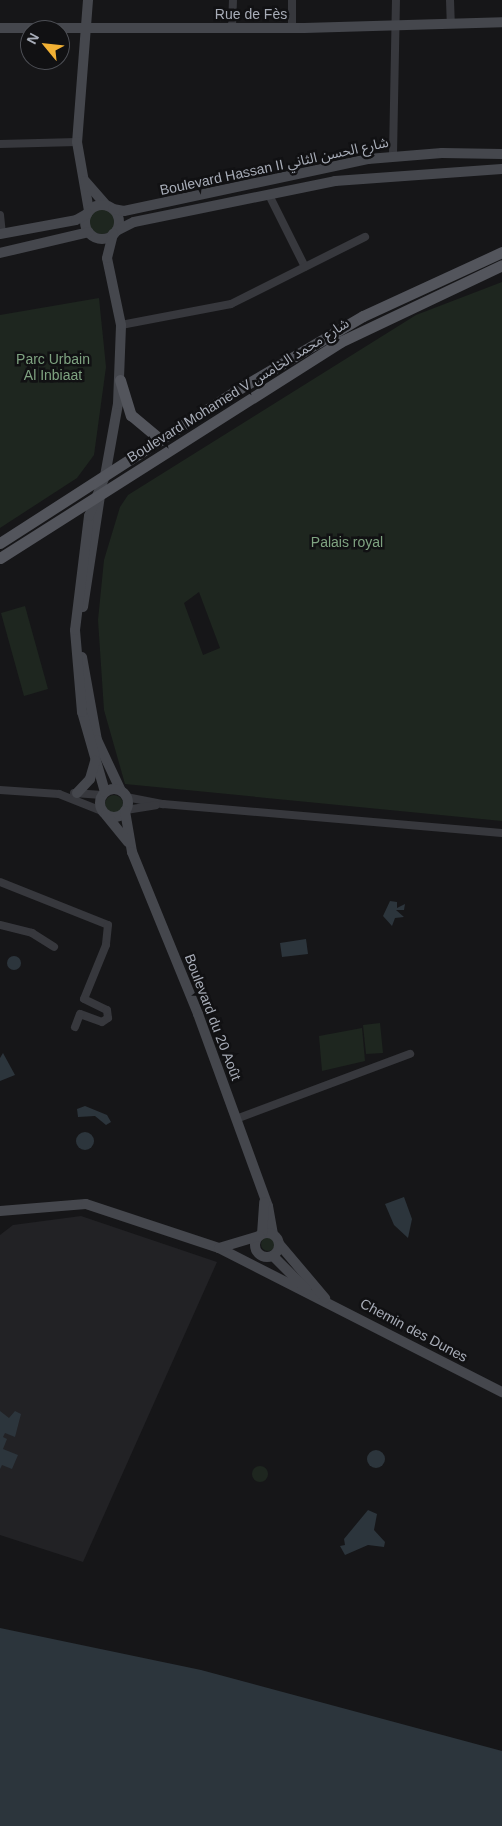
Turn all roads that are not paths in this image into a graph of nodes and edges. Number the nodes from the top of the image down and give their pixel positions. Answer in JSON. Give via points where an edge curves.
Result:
{"nodes":[{"id":1,"x":88,"y":0,"type":"edge"},
{"id":2,"x":232,"y":0,"type":"edge"},
{"id":3,"x":292,"y":0,"type":"edge"},
{"id":4,"x":396,"y":0,"type":"edge"},
{"id":5,"x":450,"y":0,"type":"edge"},
{"id":6,"x":502,"y":22,"type":"edge"},
{"id":7,"x":451,"y":23,"type":"junction"},
{"id":8,"x":396,"y":24,"type":"junction"},
{"id":9,"x":85,"y":25,"type":"junction"},
{"id":10,"x":0,"y":28,"type":"edge"},
{"id":11,"x":232,"y":28,"type":"junction"},
{"id":12,"x":292,"y":28,"type":"junction"},
{"id":13,"x":77,"y":142,"type":"junction"},
{"id":14,"x":0,"y":144,"type":"edge"},
{"id":15,"x":502,"y":154,"type":"edge"},
{"id":16,"x":393,"y":156,"type":"junction"},
{"id":17,"x":502,"y":169,"type":"edge"},
{"id":18,"x":84,"y":180,"type":"junction"},
{"id":19,"x":270,"y":197,"type":"junction"},
{"id":20,"x":110,"y":207,"type":"junction"},
{"id":21,"x":88,"y":213,"type":"junction"},
{"id":22,"x":0,"y":215,"type":"edge"},
{"id":23,"x":1,"y":233,"type":"edge"},
{"id":24,"x":114,"y":233,"type":"junction"},
{"id":25,"x":90,"y":234,"type":"junction"},
{"id":26,"x":364,"y":237,"type":"dead end"},
{"id":27,"x":502,"y":252,"type":"edge"},
{"id":28,"x":0,"y":254,"type":"edge"},
{"id":29,"x":108,"y":265,"type":"junction"},
{"id":30,"x":502,"y":265,"type":"edge"},
{"id":31,"x":305,"y":267,"type":"junction"},
{"id":32,"x":444,"y":275,"type":"junction"},
{"id":33,"x":449,"y":287,"type":"junction"},
{"id":34,"x":121,"y":325,"type":"junction"},
{"id":35,"x":120,"y":380,"type":"junction"},
{"id":36,"x":161,"y":440,"type":"junction"},
{"id":37,"x":108,"y":474,"type":"junction"},
{"id":38,"x":100,"y":494,"type":"junction"},
{"id":39,"x":0,"y":543,"type":"edge"},
{"id":40,"x":0,"y":558,"type":"edge"},
{"id":41,"x":95,"y":760,"type":"junction"},
{"id":42,"x":0,"y":790,"type":"edge"},
{"id":43,"x":77,"y":793,"type":"junction"},
{"id":44,"x":59,"y":794,"type":"junction"},
{"id":45,"x":104,"y":794,"type":"junction"},
{"id":46,"x":123,"y":794,"type":"junction"},
{"id":47,"x":163,"y":804,"type":"junction"},
{"id":48,"x":125,"y":810,"type":"junction"},
{"id":49,"x":104,"y":813,"type":"junction"},
{"id":50,"x":502,"y":833,"type":"edge"},
{"id":51,"x":130,"y":847,"type":"junction"},
{"id":52,"x":0,"y":882,"type":"edge"},
{"id":53,"x":0,"y":925,"type":"edge"},
{"id":54,"x":54,"y":947,"type":"dead end"},
{"id":55,"x":75,"y":1027,"type":"dead end"},
{"id":56,"x":410,"y":1054,"type":"dead end"},
{"id":57,"x":236,"y":1119,"type":"junction"},
{"id":58,"x":264,"y":1198,"type":"junction"},
{"id":59,"x":0,"y":1210,"type":"edge"},
{"id":60,"x":273,"y":1234,"type":"junction"},
{"id":61,"x":260,"y":1235,"type":"junction"},
{"id":62,"x":280,"y":1245,"type":"junction"},
{"id":63,"x":222,"y":1250,"type":"junction"},
{"id":64,"x":260,"y":1255,"type":"junction"},
{"id":65,"x":273,"y":1256,"type":"junction"},
{"id":66,"x":312,"y":1294,"type":"junction"},
{"id":67,"x":328,"y":1300,"type":"junction"},
{"id":68,"x":502,"y":1392,"type":"edge"}],
"edges":[{"from":1,"to":9,"type":"street"},
{"from":2,"to":11,"type":"street"},
{"from":3,"to":12,"type":"street"},
{"from":4,"to":8,"type":"street"},
{"from":5,"to":7,"type":"street"},
{"from":6,"to":7,"type":"street","name":"Rue de Fès"},
{"from":7,"to":8,"type":"street","name":"Rue de Fès"},
{"from":8,"to":12,"type":"street","name":"Rue de Fès"},
{"from":8,"to":16,"type":"street"},
{"from":9,"to":10,"type":"street","name":"Rue de Fès"},
{"from":9,"to":11,"type":"street","name":"Rue de Fès"},
{"from":9,"to":13,"type":"street"},
{"from":11,"to":12,"type":"street","name":"Rue de Fès"},
{"from":13,"to":14,"type":"street"},
{"from":13,"to":18,"type":"street"},
{"from":15,"to":16,"type":"street","name":"Boulevard Hassan II شارع الحسن الثاني"},
{"from":16,"to":20,"type":"street","name":"Boulevard Hassan II شارع الحسن الثاني","via":[[124,211]]},
{"from":17,"to":19,"type":"street","name":"Boulevard Hassan II شارع الحسن الثاني","via":[[345,180]]},
{"from":18,"to":20,"type":"street"},
{"from":18,"to":21,"type":"street"},
{"from":19,"to":24,"type":"street","name":"Boulevard Hassan II شارع الحسن الثاني","via":[[134,222]]},
{"from":19,"to":31,"type":"street"},
{"from":20,"to":21,"type":"street"},
{"from":20,"to":24,"type":"street","via":[[119,221]]},
{"from":21,"to":23,"type":"street","via":[[76,220]]},
{"from":21,"to":25,"type":"street"},
{"from":22,"to":23,"type":"street"},
{"from":24,"to":25,"type":"street","via":[[105,238]]},
{"from":24,"to":29,"type":"street"},
{"from":25,"to":28,"type":"street"},
{"from":25,"to":29,"type":"street"},
{"from":26,"to":31,"type":"street"},
{"from":27,"to":32,"type":"main road","name":"Boulevard Mohamed V شارع محمد الخامس"},
{"from":29,"to":34,"type":"street"},
{"from":30,"to":33,"type":"main road","name":"Boulevard Mohamed V شارع محمد الخامس"},
{"from":31,"to":34,"type":"street","via":[[231,304]]},
{"from":32,"to":33,"type":"main road"},
{"from":32,"to":36,"type":"main road","name":"Boulevard Mohamed V شارع محمد الخامس","via":[[341,329]]},
{"from":33,"to":38,"type":"main road","name":"Boulevard Mohamed V شارع محمد الخامس","via":[[340,342]]},
{"from":34,"to":35,"type":"street"},
{"from":35,"to":36,"type":"main road","via":[[131,415]]},
{"from":35,"to":37,"type":"street"},
{"from":36,"to":37,"type":"main road","name":"Boulevard Mohamed V شارع محمد الخامس"},
{"from":37,"to":38,"type":"street"},
{"from":37,"to":39,"type":"main road","name":"Boulevard Mohamed V شارع محمد الخامس"},
{"from":38,"to":40,"type":"main road","name":"Boulevard Mohamed V شارع محمد الخامس"},
{"from":38,"to":41,"type":"street","via":[[89,516],[75,630],[79,692]]},
{"from":38,"to":46,"type":"street","via":[[84,594],[82,655],[97,740]]},
{"from":41,"to":43,"type":"street","via":[[90,779]]},
{"from":41,"to":45,"type":"street"},
{"from":42,"to":44,"type":"street"},
{"from":43,"to":44,"type":"street"},
{"from":43,"to":45,"type":"street"},
{"from":44,"to":49,"type":"street"},
{"from":45,"to":46,"type":"street"},
{"from":45,"to":49,"type":"street"},
{"from":46,"to":47,"type":"street"},
{"from":46,"to":48,"type":"street","name":"Boulevard du 20 Août"},
{"from":47,"to":48,"type":"street"},
{"from":47,"to":50,"type":"street"},
{"from":48,"to":49,"type":"street","via":[[116,817]]},
{"from":48,"to":51,"type":"street","name":"Boulevard du 20 Août"},
{"from":49,"to":51,"type":"street","name":"Boulevard du 20 Août"},
{"from":51,"to":57,"type":"street","name":"Boulevard du 20 Août"},
{"from":52,"to":55,"type":"street","via":[[25,888],[108,925],[106,945],[84,999],[107,1010],[108,1018],[102,1022],[80,1014]]},
{"from":53,"to":54,"type":"street","via":[[32,934]]},
{"from":56,"to":57,"type":"street"},
{"from":57,"to":58,"type":"street","name":"Boulevard du 20 Août"},
{"from":58,"to":60,"type":"street","name":"Boulevard du 20 Août"},
{"from":58,"to":61,"type":"street","name":"Boulevard du 20 Août"},
{"from":59,"to":63,"type":"street","via":[[86,1204]]},
{"from":60,"to":61,"type":"street"},
{"from":60,"to":62,"type":"street"},
{"from":61,"to":63,"type":"street"},
{"from":61,"to":64,"type":"street","via":[[255,1246]]},
{"from":62,"to":65,"type":"street"},
{"from":62,"to":67,"type":"street"},
{"from":63,"to":64,"type":"street","via":[[243,1249]]},
{"from":63,"to":66,"type":"street","name":"Chemin des Dunes","via":[[259,1271]]},
{"from":64,"to":65,"type":"street"},
{"from":65,"to":66,"type":"street","name":"Chemin des Dunes"},
{"from":66,"to":67,"type":"street","name":"Chemin des Dunes"},
{"from":67,"to":68,"type":"street","name":"Chemin des Dunes"}]}
